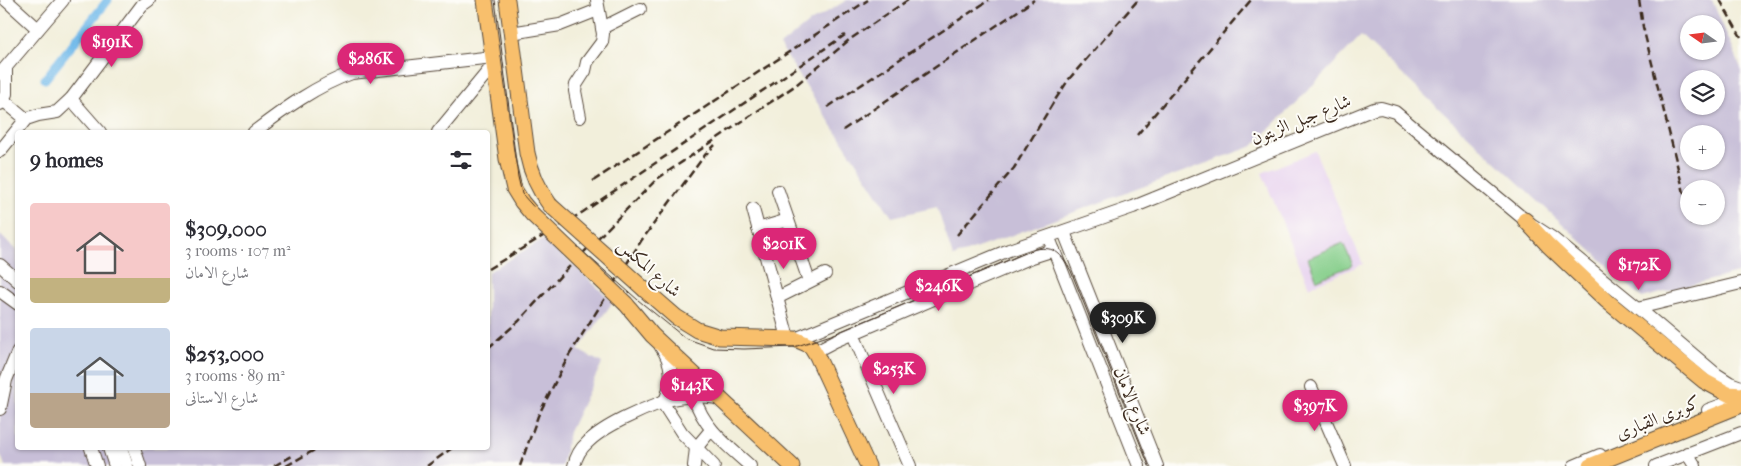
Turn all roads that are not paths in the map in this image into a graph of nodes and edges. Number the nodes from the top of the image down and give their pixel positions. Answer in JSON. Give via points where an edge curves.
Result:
{"nodes":[{"id":1,"x":6,"y":0,"type":"edge"},
{"id":2,"x":62,"y":0,"type":"edge"},
{"id":3,"x":149,"y":0,"type":"edge"},
{"id":4,"x":486,"y":0,"type":"edge"},
{"id":5,"x":507,"y":0,"type":"edge"},
{"id":6,"x":597,"y":5,"type":"edge"},
{"id":7,"x":640,"y":9,"type":"dead end"},
{"id":8,"x":602,"y":28,"type":"junction"},
{"id":9,"x":38,"y":29,"type":"junction"},
{"id":10,"x":511,"y":33,"type":"junction"},
{"id":11,"x":493,"y":60,"type":"junction"},
{"id":12,"x":3,"y":71,"type":"edge"},
{"id":13,"x":71,"y":99,"type":"junction"},
{"id":14,"x":2,"y":102,"type":"edge"},
{"id":15,"x":580,"y":117,"type":"dead end"},
{"id":16,"x":26,"y":119,"type":"junction"},
{"id":17,"x":17,"y":130,"type":"edge"},
{"id":18,"x":98,"y":130,"type":"edge"},
{"id":19,"x":257,"y":130,"type":"edge"},
{"id":20,"x":440,"y":130,"type":"edge"},
{"id":21,"x":15,"y":133,"type":"edge"},
{"id":22,"x":0,"y":151,"type":"edge"},
{"id":23,"x":778,"y":190,"type":"dead end"},
{"id":24,"x":753,"y":209,"type":"dead end"},
{"id":25,"x":788,"y":220,"type":"junction"},
{"id":26,"x":1524,"y":220,"type":"junction"},
{"id":27,"x":758,"y":229,"type":"junction"},
{"id":28,"x":1064,"y":232,"type":"junction"},
{"id":29,"x":1049,"y":236,"type":"junction"},
{"id":30,"x":1054,"y":250,"type":"junction"},
{"id":31,"x":0,"y":265,"type":"edge"},
{"id":32,"x":825,"y":274,"type":"dead end"},
{"id":33,"x":15,"y":278,"type":"edge"},
{"id":34,"x":809,"y":282,"type":"junction"},
{"id":35,"x":1741,"y":283,"type":"edge"},
{"id":36,"x":0,"y":291,"type":"edge"},
{"id":37,"x":777,"y":298,"type":"junction"},
{"id":38,"x":15,"y":302,"type":"edge"},
{"id":39,"x":1638,"y":308,"type":"junction"},
{"id":40,"x":853,"y":334,"type":"junction"},
{"id":41,"x":652,"y":335,"type":"junction"},
{"id":42,"x":792,"y":338,"type":"junction"},
{"id":43,"x":814,"y":352,"type":"junction"},
{"id":44,"x":15,"y":358,"type":"edge"},
{"id":45,"x":1311,"y":387,"type":"dead end"},
{"id":46,"x":1741,"y":387,"type":"edge"},
{"id":47,"x":1741,"y":396,"type":"edge"},
{"id":48,"x":694,"y":397,"type":"junction"},
{"id":49,"x":718,"y":398,"type":"junction"},
{"id":50,"x":664,"y":402,"type":"junction"},
{"id":51,"x":1741,"y":405,"type":"edge"},
{"id":52,"x":0,"y":409,"type":"edge"},
{"id":53,"x":1741,"y":414,"type":"edge"},
{"id":54,"x":711,"y":430,"type":"junction"},
{"id":55,"x":1741,"y":433,"type":"edge"},
{"id":56,"x":696,"y":448,"type":"junction"},
{"id":57,"x":92,"y":450,"type":"edge"},
{"id":58,"x":110,"y":450,"type":"edge"},
{"id":59,"x":122,"y":450,"type":"edge"},
{"id":60,"x":135,"y":450,"type":"edge"},
{"id":61,"x":1687,"y":453,"type":"junction"},
{"id":62,"x":864,"y":462,"type":"edge"},
{"id":63,"x":98,"y":466,"type":"edge"},
{"id":64,"x":115,"y":466,"type":"edge"},
{"id":65,"x":127,"y":466,"type":"edge"},
{"id":66,"x":140,"y":466,"type":"edge"},
{"id":67,"x":574,"y":466,"type":"edge"},
{"id":68,"x":694,"y":466,"type":"edge"},
{"id":69,"x":714,"y":466,"type":"edge"},
{"id":70,"x":750,"y":466,"type":"edge"},
{"id":71,"x":792,"y":466,"type":"edge"},
{"id":72,"x":910,"y":466,"type":"edge"},
{"id":73,"x":1139,"y":466,"type":"edge"},
{"id":74,"x":1158,"y":466,"type":"edge"},
{"id":75,"x":1345,"y":466,"type":"edge"},
{"id":76,"x":1574,"y":466,"type":"edge"},
{"id":77,"x":1590,"y":466,"type":"edge"},
{"id":78,"x":1618,"y":466,"type":"edge"},
{"id":79,"x":1656,"y":466,"type":"edge"},
{"id":80,"x":1695,"y":466,"type":"edge"}],
"edges":[{"from":1,"to":9,"type":"street"},
{"from":2,"to":9,"type":"street"},
{"from":3,"to":13,"type":"street"},
{"from":4,"to":11,"type":"main road"},
{"from":5,"to":10,"type":"main road","name":"شارع المكس"},
{"from":6,"to":8,"type":"street"},
{"from":6,"to":10,"type":"street","via":[[560,25]]},
{"from":7,"to":8,"type":"street"},
{"from":8,"to":15,"type":"street","via":[[602,42],[576,85]]},
{"from":9,"to":12,"type":"street"},
{"from":10,"to":42,"type":"main road","name":"شارع المكس","bridge":true,"via":[[530,170],[550,205],[686,324],[708,334],[732,338]]},
{"from":11,"to":19,"type":"street","via":[[352,73],[308,95]]},
{"from":11,"to":20,"type":"street"},
{"from":11,"to":41,"type":"main road","bridge":true,"via":[[514,189],[532,214],[626,304]]},
{"from":12,"to":14,"type":"street","via":[[7,86]]},
{"from":13,"to":16,"type":"street","via":[[57,112]]},
{"from":13,"to":18,"type":"street"},
{"from":14,"to":16,"type":"street"},
{"from":16,"to":17,"type":"street"},
{"from":21,"to":22,"type":"street"},
{"from":23,"to":25,"type":"street"},
{"from":24,"to":27,"type":"street"},
{"from":25,"to":27,"type":"street"},
{"from":25,"to":34,"type":"street"},
{"from":26,"to":28,"type":"street","name":"شارع جبل الزيتون","via":[[1395,112],[1382,108]]},
{"from":26,"to":39,"type":"street","name":"شارع جبل الزيتون","via":[[1551,237]]},
{"from":26,"to":47,"type":"main road","via":[[1607,301],[1704,381],[1728,394]]},
{"from":27,"to":37,"type":"street"},
{"from":28,"to":29,"type":"street","name":"شارع جبل الزيتون"},
{"from":28,"to":74,"type":"street","name":"شارع الامان"},
{"from":29,"to":30,"type":"street","name":"شارع الامان"},
{"from":29,"to":42,"type":"street","name":"شارع جبل الزيتون"},
{"from":30,"to":40,"type":"street"},
{"from":30,"to":73,"type":"street","name":"شارع الامان"},
{"from":31,"to":33,"type":"street"},
{"from":32,"to":34,"type":"street"},
{"from":34,"to":37,"type":"street"},
{"from":35,"to":39,"type":"street"},
{"from":36,"to":38,"type":"street"},
{"from":37,"to":42,"type":"street"},
{"from":39,"to":46,"type":"street","name":"شارع جبل الزيتون","via":[[1716,374]]},
{"from":40,"to":43,"type":"street"},
{"from":40,"to":72,"type":"street"},
{"from":41,"to":49,"type":"main road"},
{"from":41,"to":50,"type":"street","via":[[663,349],[671,369],[672,380]]},
{"from":42,"to":43,"type":"main road","via":[[807,344]]},
{"from":43,"to":62,"type":"main road"},
{"from":44,"to":52,"type":"street"},
{"from":45,"to":75,"type":"street"},
{"from":47,"to":76,"type":"street"},
{"from":48,"to":49,"type":"street"},
{"from":48,"to":50,"type":"street"},
{"from":48,"to":54,"type":"street"},
{"from":49,"to":71,"type":"main road"},
{"from":50,"to":56,"type":"street","via":[[674,423]]},
{"from":50,"to":67,"type":"street","via":[[600,431],[586,443]]},
{"from":51,"to":77,"type":"main road","name":"كوبرى القبارى"},
{"from":53,"to":78,"type":"main road","name":"كوبرى القبارى"},
{"from":54,"to":56,"type":"street"},
{"from":54,"to":70,"type":"street"},
{"from":55,"to":61,"type":"street"},
{"from":56,"to":68,"type":"street"},
{"from":56,"to":69,"type":"street"},
{"from":57,"to":63,"type":"street"},
{"from":58,"to":64,"type":"street"},
{"from":59,"to":65,"type":"street"},
{"from":60,"to":66,"type":"street"},
{"from":61,"to":79,"type":"street"},
{"from":61,"to":80,"type":"street"}]}
